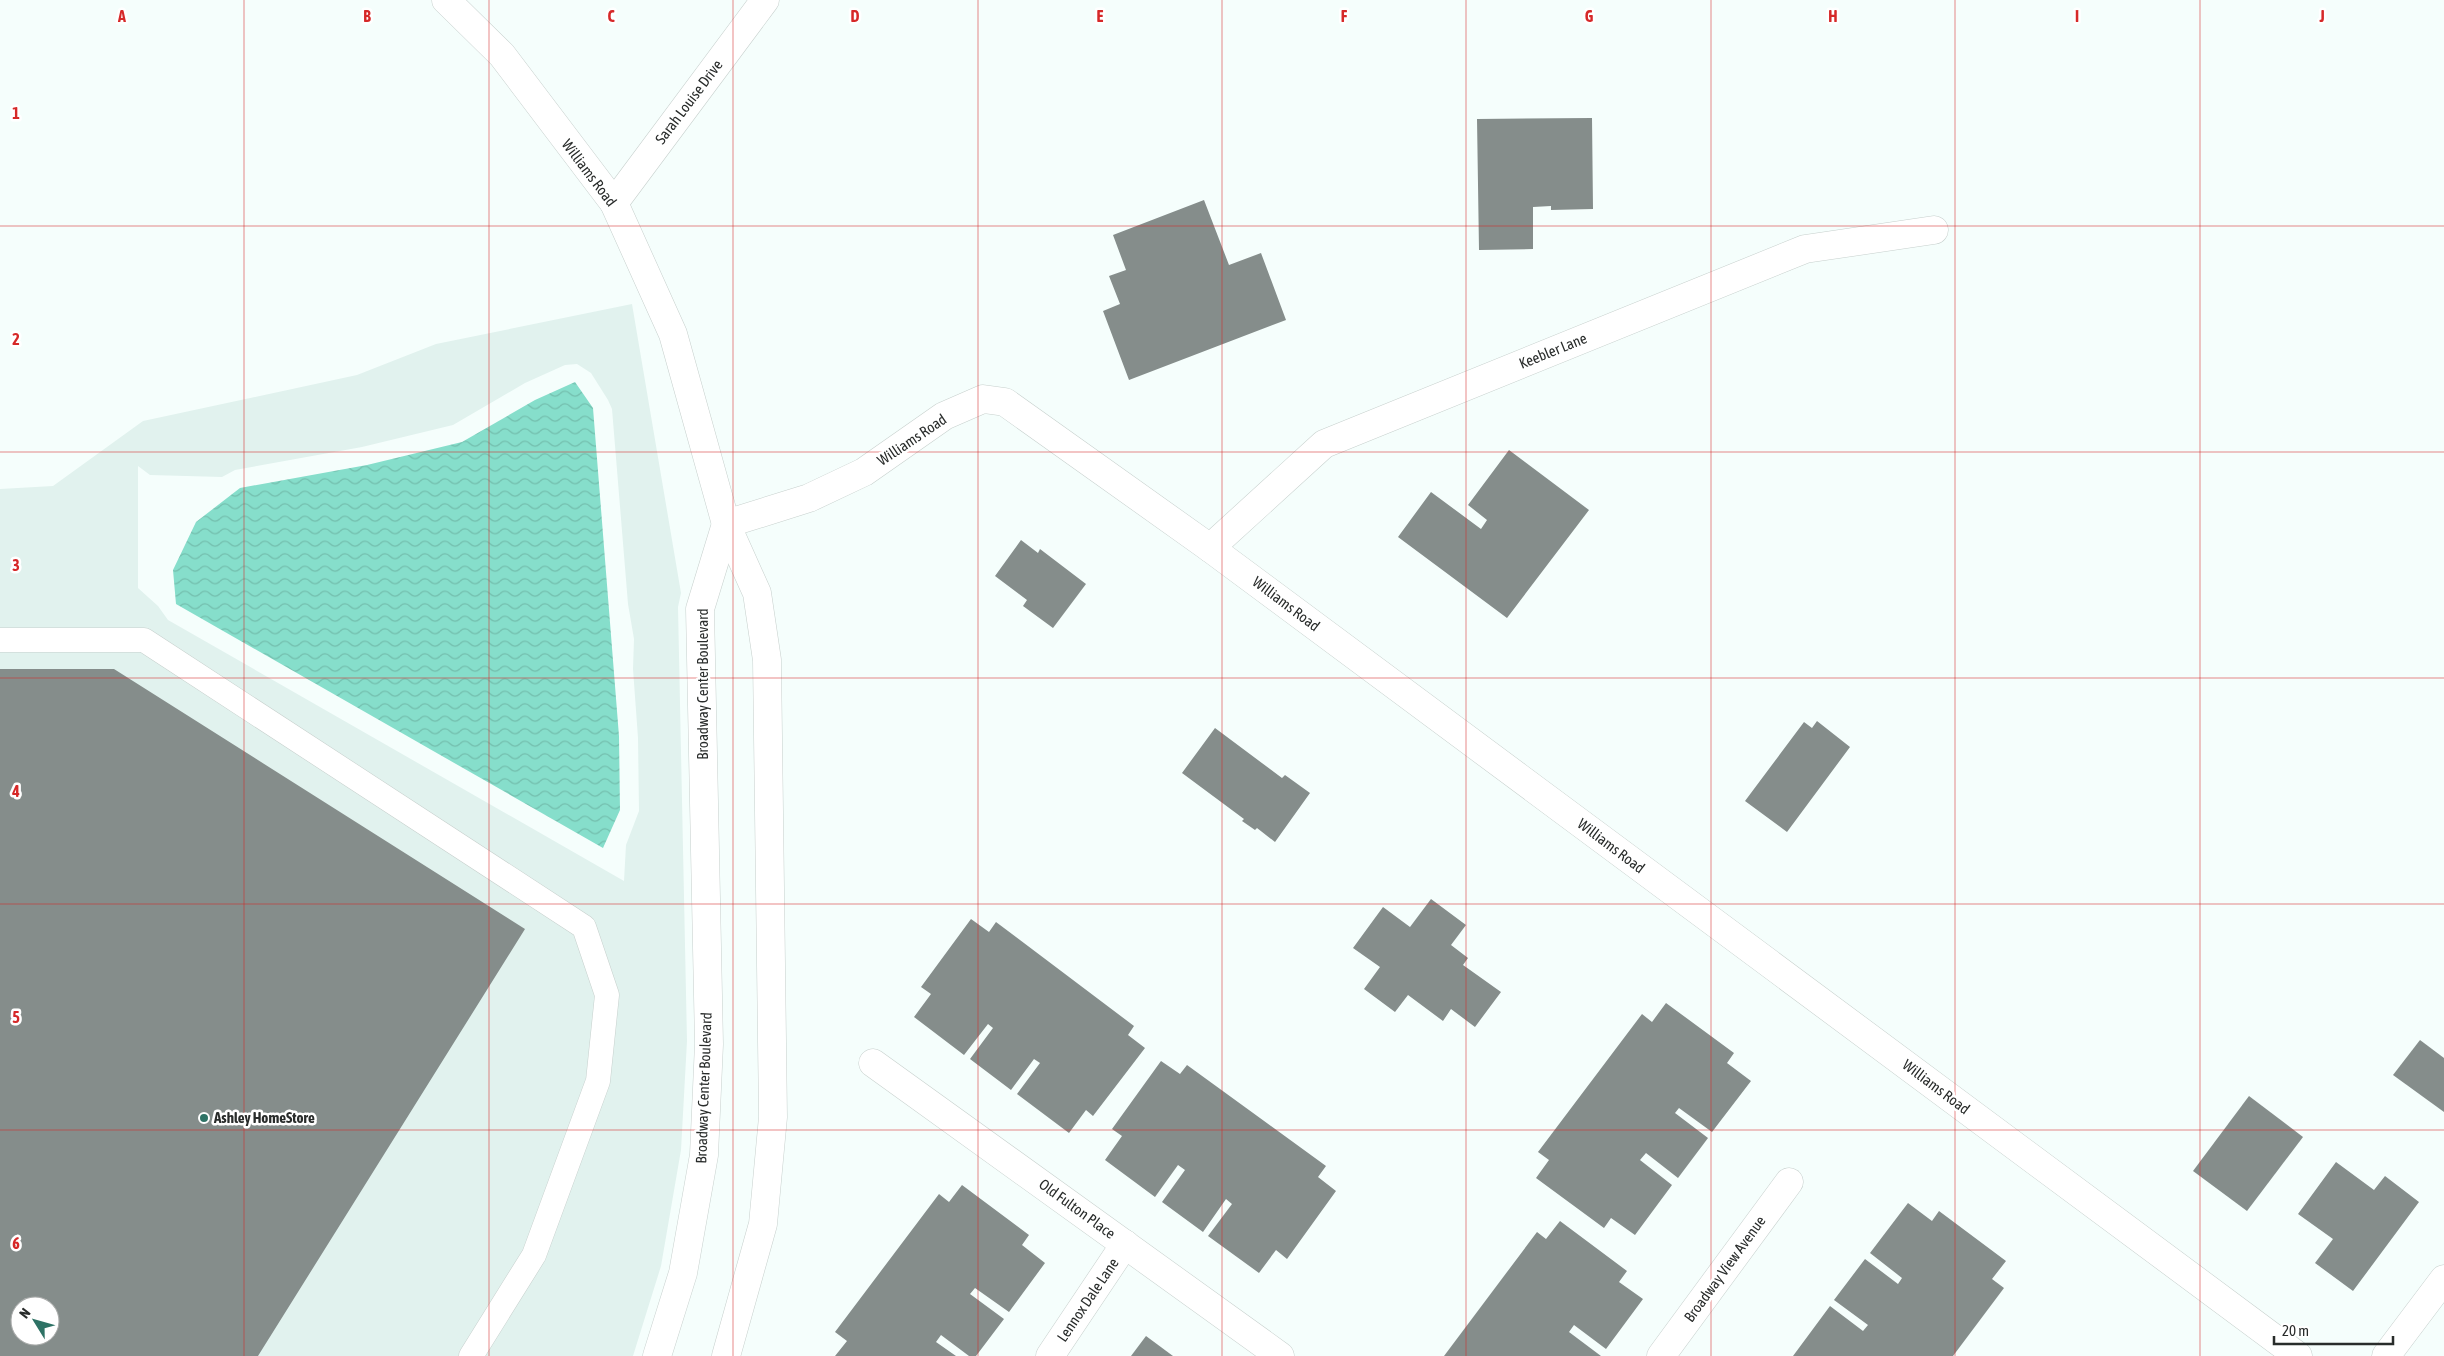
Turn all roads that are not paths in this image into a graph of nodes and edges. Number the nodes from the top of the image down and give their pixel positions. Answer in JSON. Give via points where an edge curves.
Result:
{"nodes":[{"id":1,"x":446,"y":0,"type":"edge"},
{"id":2,"x":765,"y":0,"type":"edge"},
{"id":3,"x":614,"y":203,"type":"junction"},
{"id":4,"x":1934,"y":230,"type":"dead end"},
{"id":5,"x":726,"y":524,"type":"junction"},
{"id":6,"x":1210,"y":548,"type":"junction"},
{"id":7,"x":0,"y":640,"type":"edge"},
{"id":8,"x":873,"y":1063,"type":"dead end"},
{"id":9,"x":1789,"y":1182,"type":"dead end"},
{"id":10,"x":1125,"y":1244,"type":"junction"},
{"id":11,"x":2444,"y":1279,"type":"edge"},
{"id":12,"x":471,"y":1356,"type":"edge"},
{"id":13,"x":657,"y":1356,"type":"edge"},
{"id":14,"x":726,"y":1356,"type":"edge"},
{"id":15,"x":1050,"y":1356,"type":"edge"},
{"id":16,"x":1280,"y":1356,"type":"edge"},
{"id":17,"x":1661,"y":1356,"type":"edge"},
{"id":18,"x":2298,"y":1356,"type":"edge"},
{"id":19,"x":2386,"y":1356,"type":"edge"}],
"edges":[{"from":1,"to":3,"type":"street","name":"Williams Road","via":[[502,55]]},
{"from":2,"to":3,"type":"street","name":"Sarah Louise Drive"},
{"from":3,"to":5,"type":"street","name":"Williams Road","via":[[673,334]]},
{"from":4,"to":6,"type":"street","name":"Keebler Lane","via":[[1805,249],[1324,444]]},
{"from":5,"to":6,"type":"street","name":"Williams Road","via":[[809,498],[864,472],[944,416],[983,400],[1005,402]]},
{"from":5,"to":13,"type":"street","name":"Broadway Center Boulevard","via":[[700,609],[709,1044],[704,1155],[683,1273]]},
{"from":5,"to":14,"type":"street","via":[[757,593],[767,660],[773,1117],[762,1224]]},
{"from":6,"to":18,"type":"street","name":"Williams Road"},
{"from":7,"to":12,"type":"lane","via":[[144,640],[584,927],[607,995],[598,1080],[534,1255]]},
{"from":8,"to":10,"type":"street","name":"Old Fulton Place"},
{"from":9,"to":17,"type":"street","name":"Broadway View Avenue"},
{"from":10,"to":15,"type":"street","name":"Lennox Dale Lane"},
{"from":10,"to":16,"type":"street","name":"Old Fulton Place"},
{"from":11,"to":19,"type":"street"}]}
